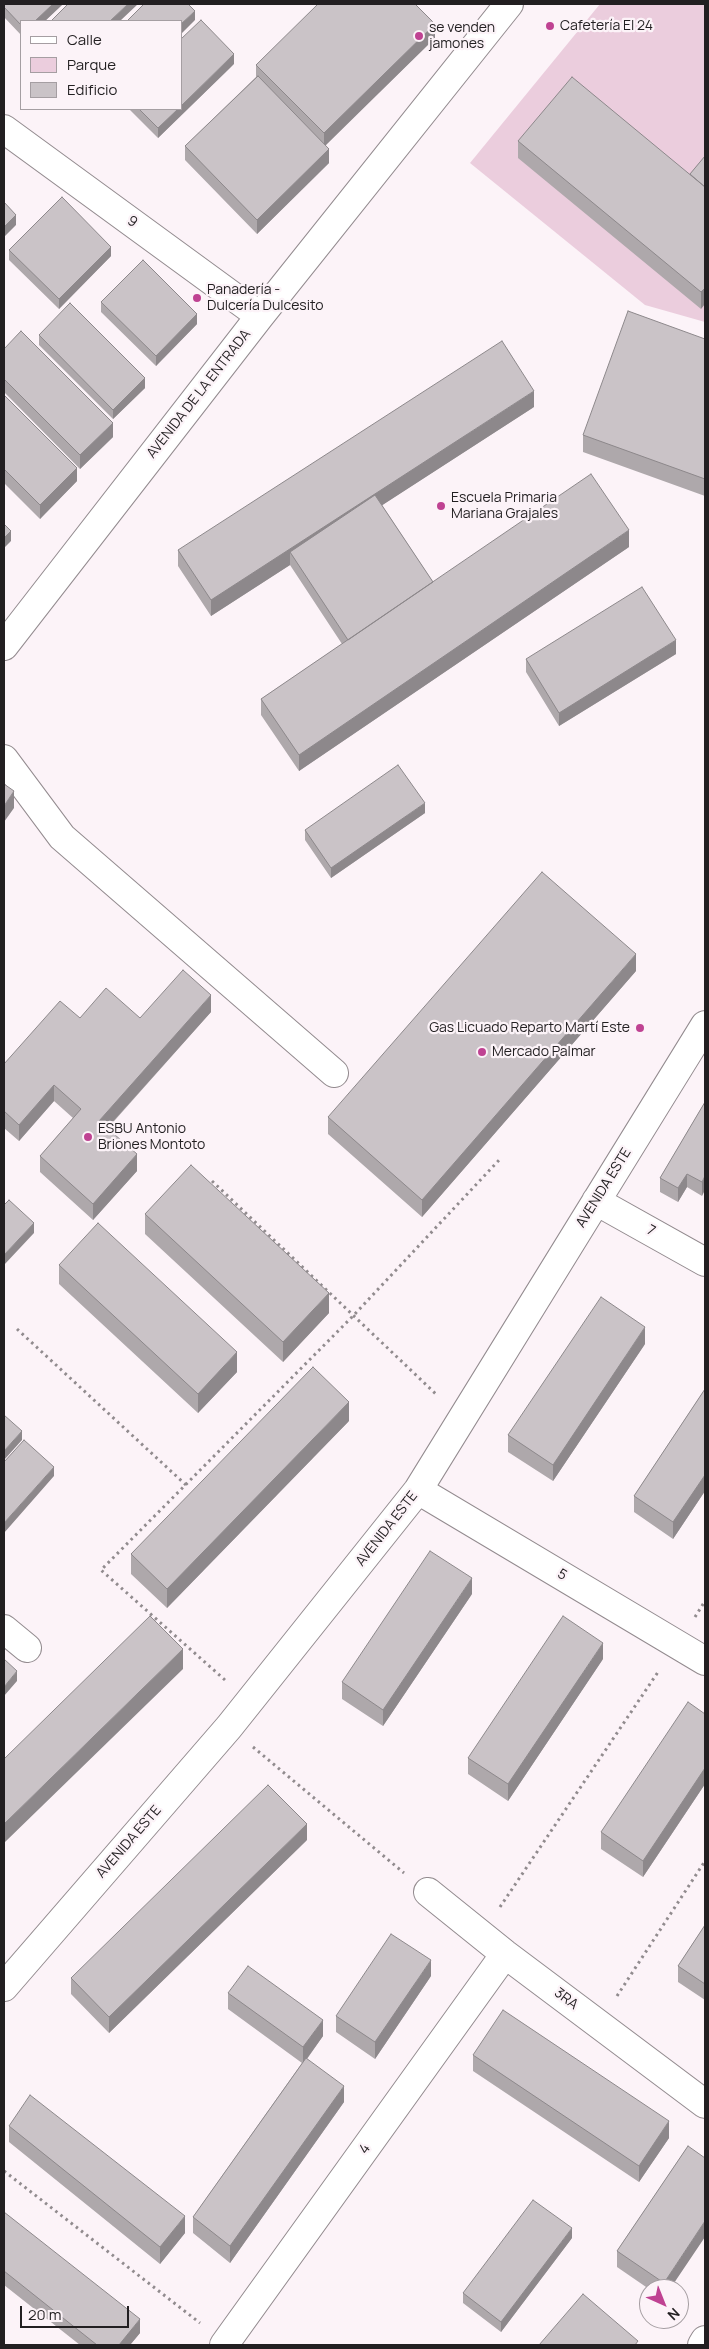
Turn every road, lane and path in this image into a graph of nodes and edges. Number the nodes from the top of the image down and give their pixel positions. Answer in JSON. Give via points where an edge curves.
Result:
{"nodes":[{"id":1,"x":509,"y":4,"type":"edge"},
{"id":2,"x":4,"y":129,"type":"edge"},
{"id":3,"x":260,"y":316,"type":"junction"},
{"id":4,"x":4,"y":646,"type":"edge"},
{"id":5,"x":4,"y":759,"type":"edge"},
{"id":6,"x":705,"y":1025,"type":"edge"},
{"id":7,"x":334,"y":1073,"type":"dead end"},
{"id":8,"x":501,"y":1158,"type":"dead end"},
{"id":9,"x":212,"y":1181,"type":"dead end"},
{"id":10,"x":596,"y":1202,"type":"junction"},
{"id":11,"x":705,"y":1262,"type":"edge"},
{"id":12,"x":353,"y":1316,"type":"junction"},
{"id":13,"x":17,"y":1329,"type":"dead end"},
{"id":14,"x":461,"y":1418,"type":"junction"},
{"id":15,"x":186,"y":1485,"type":"junction"},
{"id":16,"x":418,"y":1490,"type":"junction"},
{"id":17,"x":705,"y":1601,"type":"edge"},
{"id":18,"x":4,"y":1628,"type":"edge"},
{"id":19,"x":677,"y":1644,"type":"junction"},
{"id":20,"x":26,"y":1648,"type":"dead end"},
{"id":21,"x":705,"y":1661,"type":"edge"},
{"id":22,"x":250,"y":1702,"type":"junction"},
{"id":23,"x":229,"y":1727,"type":"junction"},
{"id":24,"x":705,"y":1861,"type":"edge"},
{"id":25,"x":428,"y":1892,"type":"joint"},
{"id":26,"x":481,"y":1935,"type":"junction"},
{"id":27,"x":505,"y":1954,"type":"junction"},
{"id":28,"x":4,"y":1987,"type":"edge"},
{"id":29,"x":599,"y":2024,"type":"junction"},
{"id":30,"x":705,"y":2104,"type":"edge"},
{"id":31,"x":4,"y":2171,"type":"edge"},
{"id":32,"x":705,"y":2340,"type":"edge"},
{"id":33,"x":225,"y":2344,"type":"edge"},
{"id":34,"x":702,"y":2345,"type":"edge"}],
"edges":[{"from":1,"to":3,"type":"street","name":"AVENIDA DE LA ENTRADA"},
{"from":2,"to":3,"type":"street","name":"9"},
{"from":3,"to":4,"type":"street","name":"AVENIDA DE LA ENTRADA"},
{"from":5,"to":7,"type":"street","via":[[62,837]]},
{"from":6,"to":10,"type":"street","name":"AVENIDA ESTE"},
{"from":8,"to":12,"type":"path"},
{"from":9,"to":12,"type":"path"},
{"from":10,"to":11,"type":"street","name":"7"},
{"from":10,"to":14,"type":"street","name":"AVENIDA ESTE"},
{"from":12,"to":14,"type":"path"},
{"from":12,"to":15,"type":"path"},
{"from":13,"to":15,"type":"path"},
{"from":14,"to":16,"type":"street","name":"AVENIDA ESTE"},
{"from":15,"to":22,"type":"path","via":[[101,1570]]},
{"from":16,"to":19,"type":"street","name":"5"},
{"from":16,"to":22,"type":"street","name":"AVENIDA ESTE"},
{"from":17,"to":19,"type":"path"},
{"from":18,"to":20,"type":"street"},
{"from":19,"to":21,"type":"street","name":"5"},
{"from":19,"to":26,"type":"path"},
{"from":22,"to":23,"type":"street","name":"AVENIDA ESTE"},
{"from":23,"to":25,"type":"path"},
{"from":23,"to":28,"type":"street","name":"AVENIDA ESTE"},
{"from":24,"to":29,"type":"path"},
{"from":25,"to":26,"type":"street","name":"3RA"},
{"from":26,"to":27,"type":"street","name":"3RA"},
{"from":27,"to":29,"type":"street","name":"3RA"},
{"from":27,"to":33,"type":"street","name":"4"},
{"from":29,"to":30,"type":"street","name":"3RA"},
{"from":31,"to":33,"type":"path"},
{"from":32,"to":34,"type":"street"}]}
